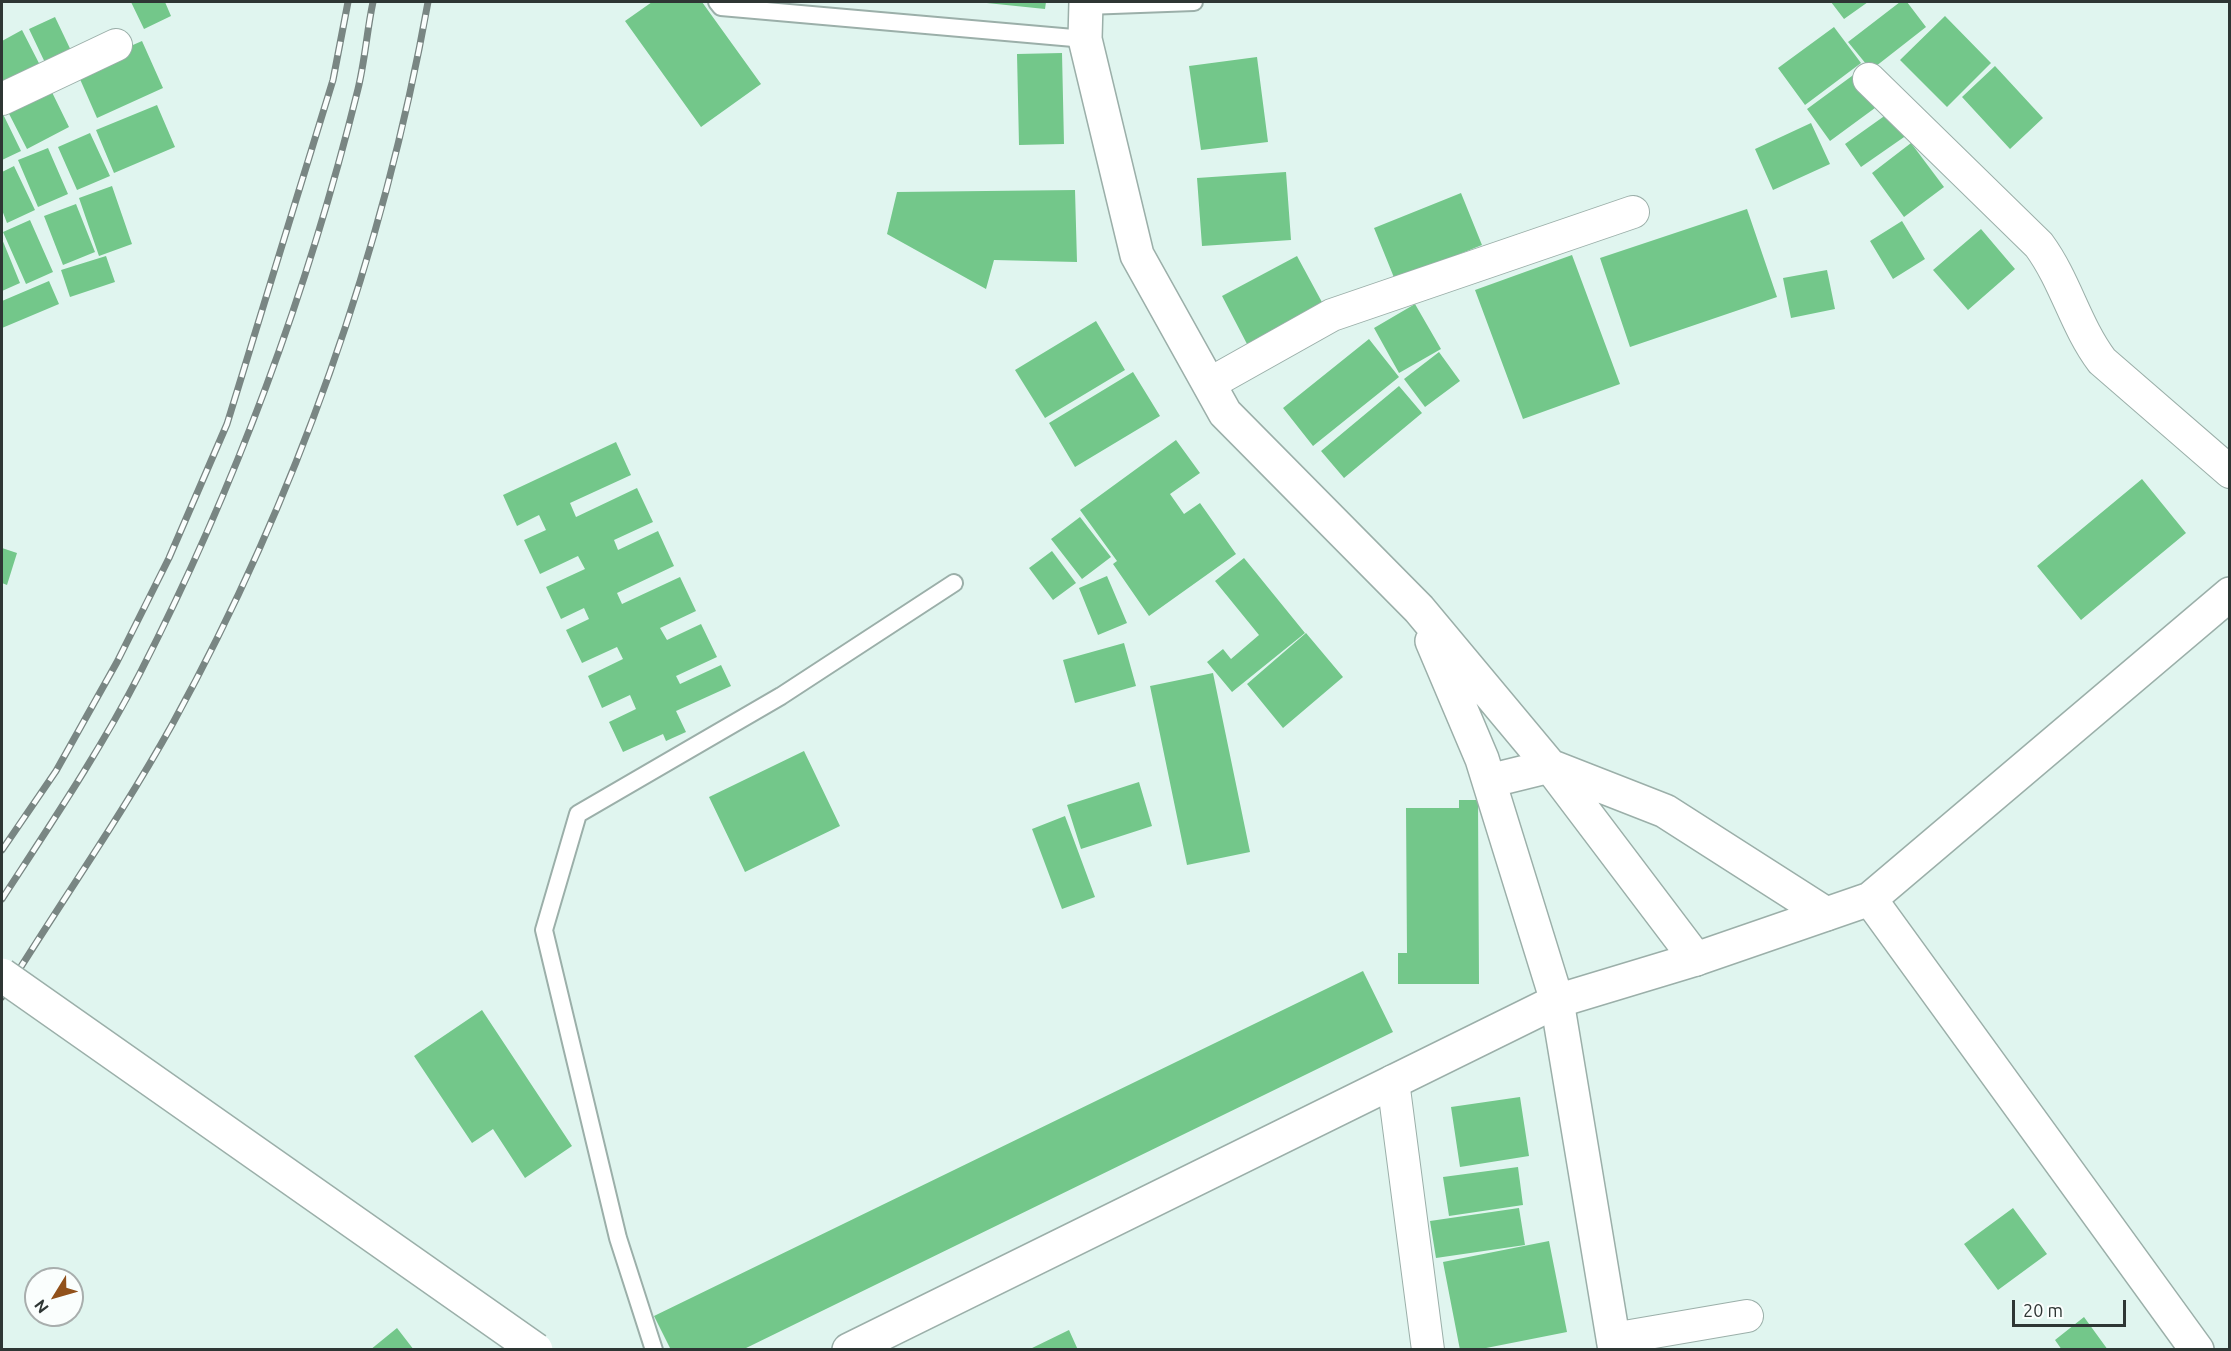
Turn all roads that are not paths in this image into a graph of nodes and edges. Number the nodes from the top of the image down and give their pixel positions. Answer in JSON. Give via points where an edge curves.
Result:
{"nodes":[{"id":1,"x":717,"y":2,"type":"edge"},
{"id":2,"x":1194,"y":2,"type":"edge"},
{"id":3,"x":1086,"y":4,"type":"edge"},
{"id":4,"x":1085,"y":39,"type":"junction"},
{"id":5,"x":116,"y":45,"type":"dead end"},
{"id":6,"x":1869,"y":79,"type":"dead end"},
{"id":7,"x":2,"y":99,"type":"edge"},
{"id":8,"x":1632,"y":212,"type":"dead end"},
{"id":9,"x":1209,"y":384,"type":"junction"},
{"id":10,"x":2229,"y":472,"type":"edge"},
{"id":11,"x":954,"y":583,"type":"dead end"},
{"id":12,"x":2229,"y":594,"type":"edge"},
{"id":13,"x":1419,"y":609,"type":"junction"},
{"id":14,"x":1550,"y":766,"type":"junction"},
{"id":15,"x":1489,"y":781,"type":"junction"},
{"id":16,"x":1870,"y":899,"type":"junction"},
{"id":17,"x":1826,"y":914,"type":"junction"},
{"id":18,"x":1696,"y":959,"type":"junction"},
{"id":19,"x":2,"y":975,"type":"edge"},
{"id":20,"x":1557,"y":1001,"type":"junction"},
{"id":21,"x":1393,"y":1081,"type":"junction"},
{"id":22,"x":1747,"y":1316,"type":"dead end"},
{"id":23,"x":1614,"y":1345,"type":"edge"},
{"id":24,"x":536,"y":1350,"type":"edge"},
{"id":25,"x":654,"y":1350,"type":"edge"},
{"id":26,"x":849,"y":1350,"type":"edge"},
{"id":27,"x":1428,"y":1350,"type":"edge"},
{"id":28,"x":2197,"y":1350,"type":"edge"}],
"edges":[{"from":1,"to":4,"type":"lane","via":[[721,7]]},
{"from":2,"to":3,"type":"lane"},
{"from":3,"to":4,"type":"street"},
{"from":4,"to":9,"type":"street","via":[[1137,255]]},
{"from":5,"to":7,"type":"street"},
{"from":6,"to":10,"type":"street","via":[[2039,245],[2056,269],[2086,340],[2102,361]]},
{"from":8,"to":9,"type":"street","via":[[1332,315]]},
{"from":9,"to":13,"type":"street","via":[[1226,413]]},
{"from":11,"to":25,"type":"lane","via":[[781,696],[578,814],[544,930],[618,1238]]},
{"from":12,"to":16,"type":"street"},
{"from":13,"to":14,"type":"street"},
{"from":13,"to":15,"type":"street"},
{"from":14,"to":15,"type":"street"},
{"from":14,"to":17,"type":"street","via":[[1665,811]]},
{"from":14,"to":18,"type":"street"},
{"from":15,"to":20,"type":"street"},
{"from":16,"to":17,"type":"street"},
{"from":16,"to":28,"type":"street"},
{"from":17,"to":18,"type":"street"},
{"from":18,"to":20,"type":"street"},
{"from":19,"to":24,"type":"street","bridge":true},
{"from":20,"to":21,"type":"street"},
{"from":20,"to":23,"type":"street"},
{"from":21,"to":26,"type":"street"},
{"from":21,"to":27,"type":"street"},
{"from":22,"to":23,"type":"street"}]}
